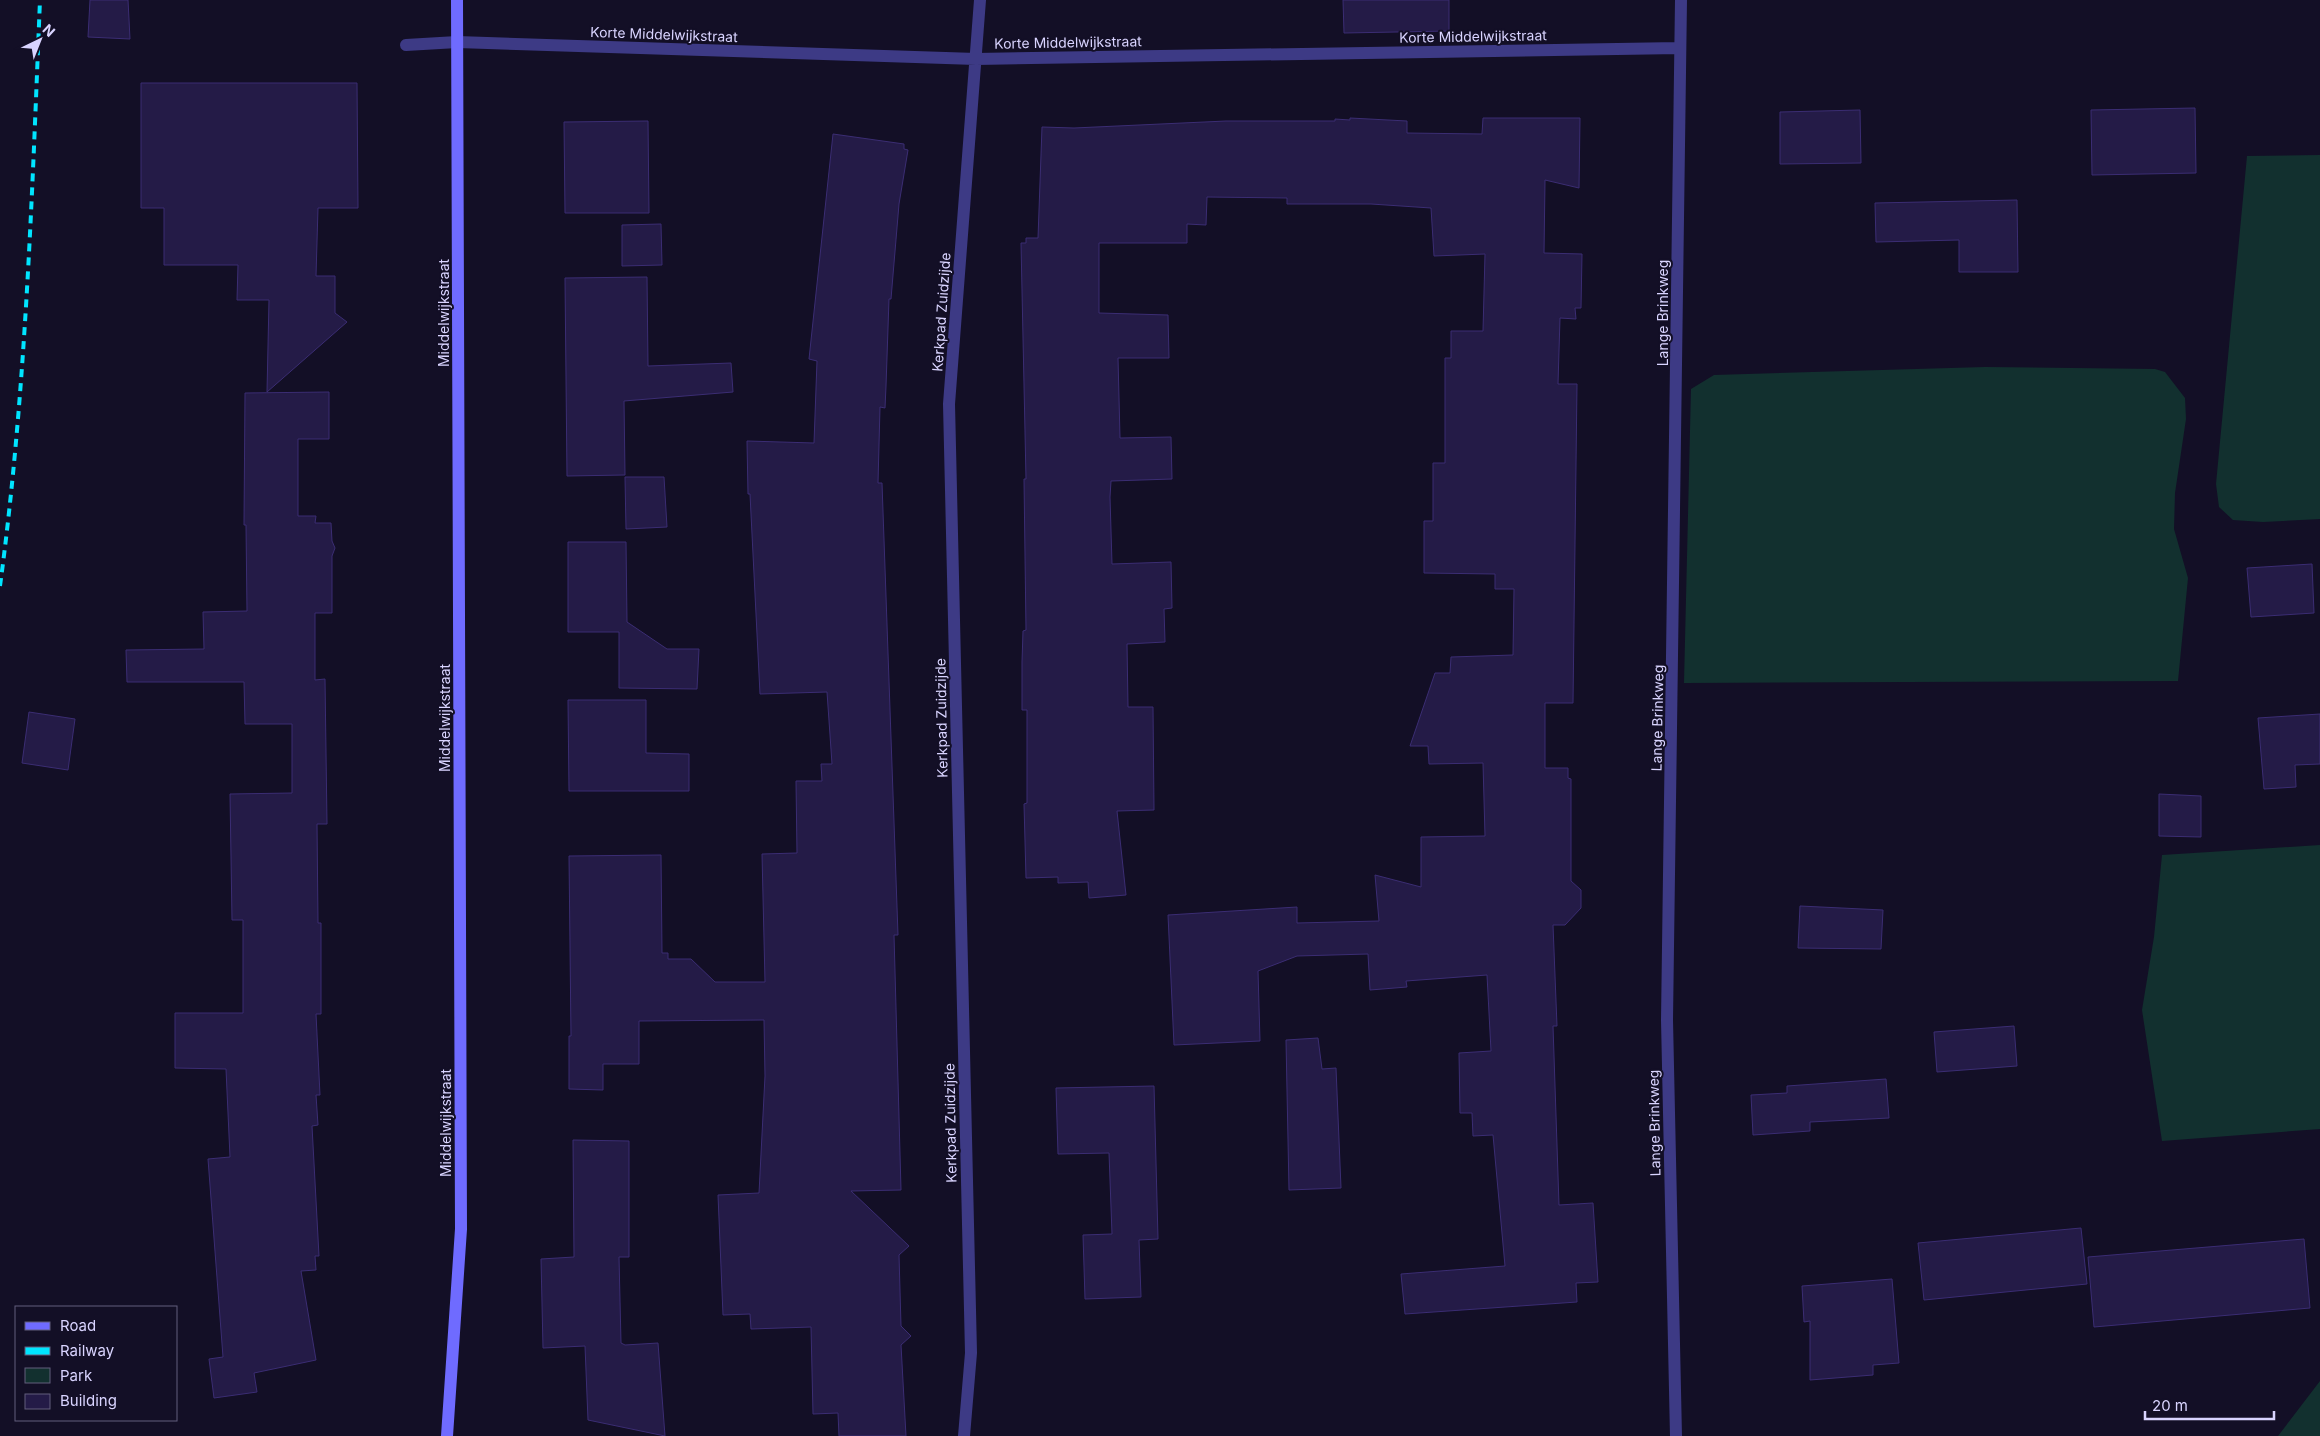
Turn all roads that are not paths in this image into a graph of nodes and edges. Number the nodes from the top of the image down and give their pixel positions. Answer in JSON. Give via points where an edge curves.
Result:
{"nodes":[{"id":1,"x":457,"y":0,"type":"edge"},
{"id":2,"x":980,"y":0,"type":"edge"},
{"id":3,"x":1681,"y":0,"type":"edge"},
{"id":4,"x":457,"y":42,"type":"junction"},
{"id":5,"x":406,"y":45,"type":"dead end"},
{"id":6,"x":1679,"y":48,"type":"junction"},
{"id":7,"x":976,"y":59,"type":"junction"},
{"id":8,"x":447,"y":1436,"type":"edge"},
{"id":9,"x":964,"y":1436,"type":"edge"},
{"id":10,"x":1676,"y":1436,"type":"edge"}],
"edges":[{"from":1,"to":4,"type":"main road","name":"Middelwijkstraat"},
{"from":2,"to":7,"type":"street","name":"Kerkpad Zuidzijde"},
{"from":3,"to":6,"type":"street","name":"Lange Brinkweg"},
{"from":4,"to":5,"type":"street","name":"Korte Middelwijkstraat"},
{"from":4,"to":7,"type":"street","name":"Korte Middelwijkstraat"},
{"from":4,"to":8,"type":"main road","name":"Middelwijkstraat","via":[[461,1229]]},
{"from":6,"to":7,"type":"street","name":"Korte Middelwijkstraat"},
{"from":6,"to":10,"type":"street","name":"Lange Brinkweg","via":[[1676,502],[1667,1020]]},
{"from":7,"to":9,"type":"street","name":"Kerkpad Zuidzijde","via":[[949,404],[970,1353]]}]}
